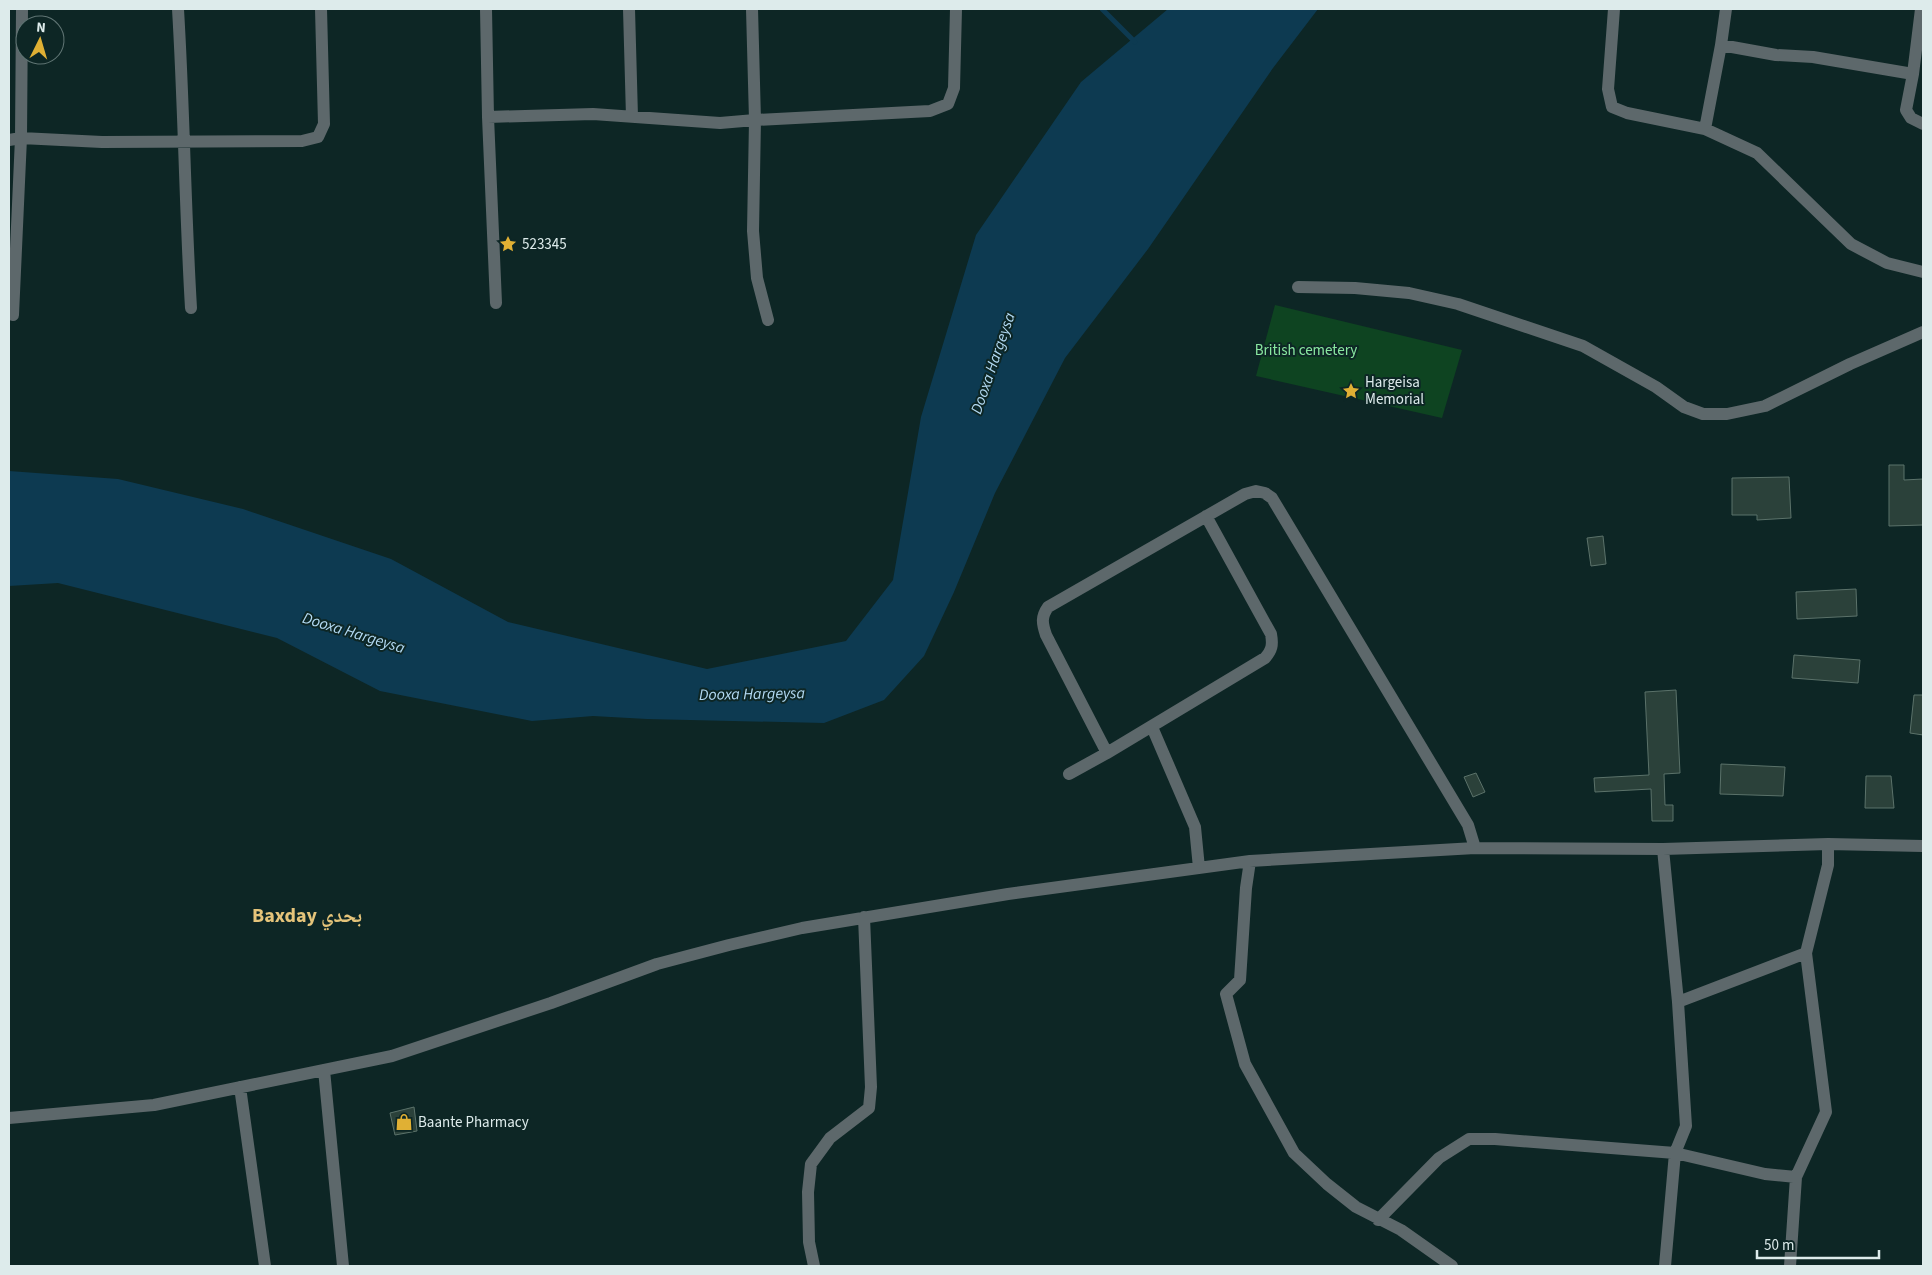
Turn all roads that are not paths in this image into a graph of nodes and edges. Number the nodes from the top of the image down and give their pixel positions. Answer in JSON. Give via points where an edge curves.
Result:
{"nodes":[{"id":1,"x":22,"y":9,"type":"edge"},
{"id":2,"x":178,"y":9,"type":"edge"},
{"id":3,"x":321,"y":9,"type":"edge"},
{"id":4,"x":486,"y":9,"type":"edge"},
{"id":5,"x":629,"y":9,"type":"edge"},
{"id":6,"x":752,"y":9,"type":"edge"},
{"id":7,"x":956,"y":9,"type":"edge"},
{"id":8,"x":1614,"y":9,"type":"edge"},
{"id":9,"x":1726,"y":9,"type":"edge"},
{"id":10,"x":1921,"y":9,"type":"edge"},
{"id":11,"x":1721,"y":45,"type":"junction"},
{"id":12,"x":1913,"y":74,"type":"junction"},
{"id":13,"x":488,"y":117,"type":"junction"},
{"id":14,"x":632,"y":117,"type":"junction"},
{"id":15,"x":755,"y":120,"type":"junction"},
{"id":16,"x":1923,"y":124,"type":"edge"},
{"id":17,"x":1706,"y":129,"type":"junction"},
{"id":18,"x":15,"y":139,"type":"edge"},
{"id":19,"x":183,"y":140,"type":"junction"},
{"id":20,"x":1923,"y":272,"type":"edge"},
{"id":21,"x":1298,"y":287,"type":"dead end"},
{"id":22,"x":496,"y":303,"type":"dead end"},
{"id":23,"x":192,"y":308,"type":"dead end"},
{"id":24,"x":13,"y":315,"type":"dead end"},
{"id":25,"x":768,"y":320,"type":"dead end"},
{"id":26,"x":1923,"y":332,"type":"edge"},
{"id":27,"x":1206,"y":516,"type":"junction"},
{"id":28,"x":1152,"y":727,"type":"junction"},
{"id":29,"x":1107,"y":753,"type":"junction"},
{"id":30,"x":1069,"y":774,"type":"dead end"},
{"id":31,"x":1828,"y":844,"type":"junction"},
{"id":32,"x":1923,"y":846,"type":"edge"},
{"id":33,"x":1475,"y":848,"type":"junction"},
{"id":34,"x":1663,"y":848,"type":"junction"},
{"id":35,"x":1250,"y":861,"type":"junction"},
{"id":36,"x":1199,"y":868,"type":"junction"},
{"id":37,"x":864,"y":918,"type":"junction"},
{"id":38,"x":1806,"y":954,"type":"junction"},
{"id":39,"x":1678,"y":1002,"type":"junction"},
{"id":40,"x":324,"y":1070,"type":"junction"},
{"id":41,"x":240,"y":1087,"type":"junction"},
{"id":42,"x":9,"y":1118,"type":"edge"},
{"id":43,"x":1675,"y":1153,"type":"junction"},
{"id":44,"x":1796,"y":1177,"type":"junction"},
{"id":45,"x":1378,"y":1220,"type":"junction"},
{"id":46,"x":265,"y":1266,"type":"edge"},
{"id":47,"x":343,"y":1266,"type":"edge"},
{"id":48,"x":814,"y":1266,"type":"edge"},
{"id":49,"x":1452,"y":1266,"type":"edge"},
{"id":50,"x":1665,"y":1266,"type":"edge"},
{"id":51,"x":1790,"y":1266,"type":"edge"}],
"edges":[{"from":1,"to":18,"type":"street"},
{"from":2,"to":19,"type":"street"},
{"from":3,"to":19,"type":"street","via":[[324,124],[318,137],[302,141]]},
{"from":4,"to":13,"type":"street"},
{"from":5,"to":14,"type":"street"},
{"from":6,"to":15,"type":"street"},
{"from":7,"to":15,"type":"street","via":[[954,88],[948,104],[930,111]]},
{"from":8,"to":17,"type":"street","via":[[1608,89],[1612,107]]},
{"from":9,"to":11,"type":"street"},
{"from":10,"to":12,"type":"street"},
{"from":11,"to":12,"type":"street"},
{"from":11,"to":17,"type":"street"},
{"from":12,"to":16,"type":"street","via":[[1906,110],[1911,118]]},
{"from":13,"to":14,"type":"street","via":[[593,114]]},
{"from":13,"to":22,"type":"street"},
{"from":14,"to":15,"type":"street","via":[[720,123]]},
{"from":15,"to":25,"type":"street","via":[[753,231],[757,278]]},
{"from":17,"to":20,"type":"street","via":[[1757,153],[1851,244],[1887,263]]},
{"from":18,"to":19,"type":"street"},
{"from":18,"to":24,"type":"street"},
{"from":19,"to":23,"type":"street"},
{"from":21,"to":26,"type":"street","via":[[1409,293],[1458,304],[1583,346],[1656,387],[1684,407],[1703,414],[1727,414],[1765,406]]},
{"from":27,"to":28,"type":"street","via":[[1271,634],[1272,650],[1265,658]]},
{"from":27,"to":29,"type":"street","via":[[1048,606],[1043,613],[1046,635]]},
{"from":27,"to":33,"type":"street","via":[[1256,491],[1272,498],[1468,825]]},
{"from":28,"to":29,"type":"street"},
{"from":28,"to":36,"type":"street","via":[[1195,826]]},
{"from":29,"to":30,"type":"street"},
{"from":31,"to":32,"type":"street"},
{"from":31,"to":34,"type":"street"},
{"from":31,"to":38,"type":"street","via":[[1828,865]]},
{"from":33,"to":34,"type":"street"},
{"from":33,"to":35,"type":"street"},
{"from":34,"to":39,"type":"street"},
{"from":35,"to":36,"type":"street"},
{"from":35,"to":45,"type":"street","via":[[1240,980],[1226,994],[1245,1064],[1294,1152],[1327,1184]]},
{"from":36,"to":37,"type":"street"},
{"from":37,"to":40,"type":"street","via":[[802,928],[657,964],[392,1056]]},
{"from":37,"to":48,"type":"street","via":[[871,1087],[869,1108],[830,1138],[811,1164],[809,1242]]},
{"from":38,"to":39,"type":"street"},
{"from":38,"to":44,"type":"street","via":[[1826,1112]]},
{"from":39,"to":43,"type":"street","via":[[1686,1126]]},
{"from":40,"to":41,"type":"street"},
{"from":40,"to":47,"type":"street"},
{"from":41,"to":42,"type":"street","via":[[154,1105]]},
{"from":41,"to":46,"type":"street"},
{"from":43,"to":44,"type":"street","via":[[1765,1174]]},
{"from":43,"to":45,"type":"street","via":[[1469,1139],[1439,1158]]},
{"from":43,"to":50,"type":"street"},
{"from":44,"to":51,"type":"street"},
{"from":45,"to":49,"type":"street","via":[[1400,1230]]}]}
